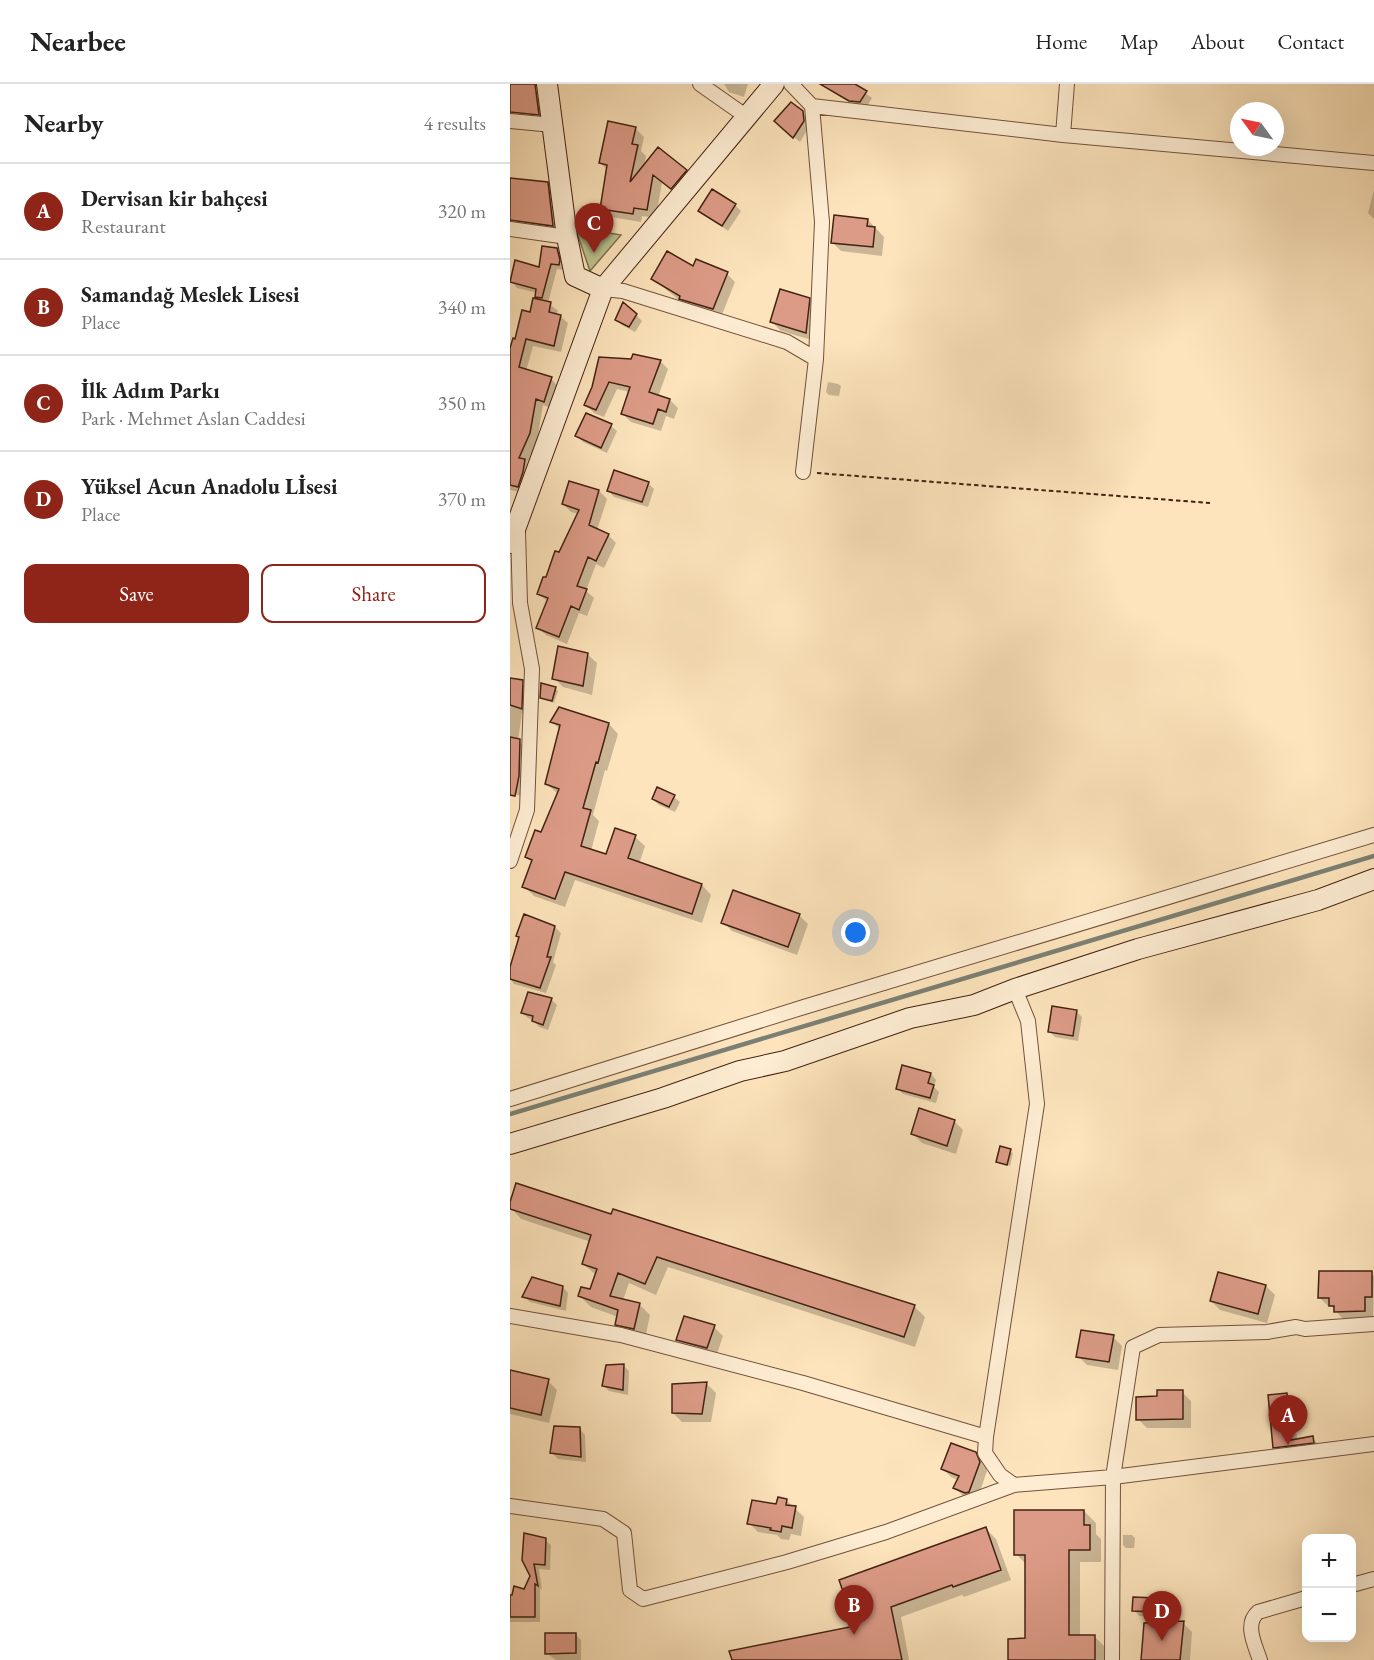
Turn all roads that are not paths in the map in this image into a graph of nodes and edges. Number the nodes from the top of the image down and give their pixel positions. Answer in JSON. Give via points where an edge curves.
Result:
{"nodes":[{"id":1,"x":548,"y":84,"type":"edge"},
{"id":2,"x":700,"y":84,"type":"edge"},
{"id":3,"x":774,"y":84,"type":"edge"},
{"id":4,"x":792,"y":84,"type":"edge"},
{"id":5,"x":1067,"y":84,"type":"edge"},
{"id":6,"x":812,"y":106,"type":"junction"},
{"id":7,"x":747,"y":117,"type":"junction"},
{"id":8,"x":510,"y":122,"type":"edge"},
{"id":9,"x":553,"y":125,"type":"junction"},
{"id":10,"x":1063,"y":135,"type":"junction"},
{"id":11,"x":1374,"y":164,"type":"edge"},
{"id":12,"x":510,"y":229,"type":"edge"},
{"id":13,"x":567,"y":237,"type":"junction"},
{"id":14,"x":603,"y":289,"type":"junction"},
{"id":15,"x":816,"y":359,"type":"junction"},
{"id":16,"x":803,"y":472,"type":"road end"},
{"id":17,"x":518,"y":519,"type":"junction"},
{"id":18,"x":510,"y":543,"type":"edge"},
{"id":19,"x":1374,"y":835,"type":"edge"},
{"id":20,"x":510,"y":861,"type":"edge"},
{"id":21,"x":1374,"y":879,"type":"edge"},
{"id":22,"x":1015,"y":989,"type":"junction"},
{"id":23,"x":510,"y":1099,"type":"edge"},
{"id":24,"x":510,"y":1144,"type":"edge"},
{"id":25,"x":510,"y":1316,"type":"edge"},
{"id":26,"x":1374,"y":1324,"type":"edge"},
{"id":27,"x":986,"y":1437,"type":"junction"},
{"id":28,"x":1374,"y":1444,"type":"edge"},
{"id":29,"x":1113,"y":1477,"type":"junction"},
{"id":30,"x":1014,"y":1485,"type":"junction"},
{"id":31,"x":510,"y":1506,"type":"edge"},
{"id":32,"x":1374,"y":1579,"type":"edge"},
{"id":33,"x":1356,"y":1584,"type":"edge"},
{"id":34,"x":1302,"y":1599,"type":"edge"},
{"id":35,"x":1112,"y":1660,"type":"edge"},
{"id":36,"x":1260,"y":1660,"type":"edge"}],
"edges":[{"from":1,"to":9,"type":"street"},
{"from":2,"to":7,"type":"street"},
{"from":3,"to":7,"type":"street"},
{"from":4,"to":6,"type":"street"},
{"from":5,"to":10,"type":"street"},
{"from":6,"to":10,"type":"street"},
{"from":6,"to":15,"type":"street","via":[[822,222]]},
{"from":7,"to":14,"type":"street"},
{"from":8,"to":9,"type":"street"},
{"from":9,"to":13,"type":"street"},
{"from":10,"to":11,"type":"street"},
{"from":12,"to":13,"type":"street"},
{"from":13,"to":14,"type":"street","via":[[575,276]]},
{"from":14,"to":15,"type":"street","via":[[623,291],[787,342]]},
{"from":14,"to":17,"type":"street"},
{"from":15,"to":16,"type":"street"},
{"from":17,"to":18,"type":"street"},
{"from":17,"to":20,"type":"street","via":[[520,603],[532,669],[527,810]]},
{"from":19,"to":23,"type":"street"},
{"from":21,"to":22,"type":"street","via":[[1318,900],[1138,949]]},
{"from":22,"to":24,"type":"street","via":[[974,1005],[910,1018],[785,1061],[740,1071]]},
{"from":22,"to":27,"type":"street","via":[[1028,1021],[1037,1104]]},
{"from":25,"to":27,"type":"street","via":[[621,1335]]},
{"from":26,"to":29,"type":"street","via":[[1159,1335],[1134,1347]]},
{"from":27,"to":30,"type":"street","via":[[985,1453],[1000,1475]]},
{"from":28,"to":29,"type":"street"},
{"from":29,"to":30,"type":"street"},
{"from":29,"to":35,"type":"street"},
{"from":30,"to":31,"type":"street","via":[[886,1532],[643,1599],[630,1590],[624,1533],[603,1519]]},
{"from":32,"to":33,"type":"street"},
{"from":34,"to":36,"type":"street","via":[[1252,1617],[1250,1629]]}]}
